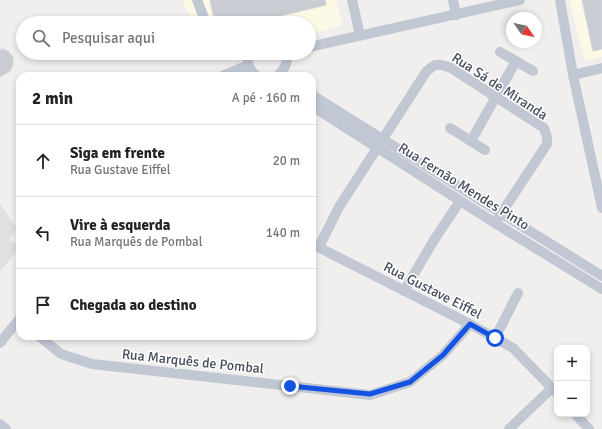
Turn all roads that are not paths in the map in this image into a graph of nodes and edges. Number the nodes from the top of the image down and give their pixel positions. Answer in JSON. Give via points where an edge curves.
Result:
{"nodes":[{"id":1,"x":197,"y":0,"type":"edge"},
{"id":2,"x":352,"y":0,"type":"edge"},
{"id":3,"x":453,"y":0,"type":"edge"},
{"id":4,"x":520,"y":0,"type":"edge"},
{"id":5,"x":560,"y":0,"type":"edge"},
{"id":6,"x":456,"y":15,"type":"junction"},
{"id":7,"x":203,"y":16,"type":"edge"},
{"id":8,"x":360,"y":35,"type":"junction"},
{"id":9,"x":316,"y":45,"type":"edge"},
{"id":10,"x":500,"y":52,"type":"dead end"},
{"id":11,"x":248,"y":60,"type":"edge"},
{"id":12,"x":287,"y":60,"type":"edge"},
{"id":13,"x":516,"y":61,"type":"junction"},
{"id":14,"x":248,"y":65,"type":"junction"},
{"id":15,"x":602,"y":68,"type":"edge"},
{"id":16,"x":286,"y":71,"type":"edge"},
{"id":17,"x":533,"y":71,"type":"dead end"},
{"id":18,"x":231,"y":72,"type":"edge"},
{"id":19,"x":252,"y":72,"type":"edge"},
{"id":20,"x":573,"y":75,"type":"junction"},
{"id":21,"x":316,"y":98,"type":"edge"},
{"id":22,"x":497,"y":98,"type":"junction"},
{"id":23,"x":316,"y":109,"type":"edge"},
{"id":24,"x":450,"y":128,"type":"dead end"},
{"id":25,"x":382,"y":139,"type":"junction"},
{"id":26,"x":471,"y":141,"type":"junction"},
{"id":27,"x":377,"y":148,"type":"junction"},
{"id":28,"x":485,"y":150,"type":"dead end"},
{"id":29,"x":460,"y":200,"type":"junction"},
{"id":30,"x":602,"y":208,"type":"edge"},
{"id":31,"x":501,"y":214,"type":"junction"},
{"id":32,"x":495,"y":223,"type":"junction"},
{"id":33,"x":316,"y":244,"type":"edge"},
{"id":34,"x":316,"y":247,"type":"edge"},
{"id":35,"x":602,"y":276,"type":"edge"},
{"id":36,"x":602,"y":289,"type":"edge"},
{"id":37,"x":404,"y":291,"type":"junction"},
{"id":38,"x":518,"y":293,"type":"dead end"},
{"id":39,"x":16,"y":324,"type":"edge"},
{"id":40,"x":470,"y":324,"type":"junction"},
{"id":41,"x":495,"y":338,"type":"junction"},
{"id":42,"x":44,"y":340,"type":"edge"},
{"id":43,"x":0,"y":342,"type":"edge"},
{"id":44,"x":554,"y":390,"type":"edge"},
{"id":45,"x":554,"y":392,"type":"edge"},
{"id":46,"x":578,"y":417,"type":"edge"},
{"id":47,"x":0,"y":424,"type":"edge"},
{"id":48,"x":6,"y":429,"type":"edge"},
{"id":49,"x":509,"y":429,"type":"edge"},
{"id":50,"x":588,"y":429,"type":"edge"}],
"edges":[{"from":1,"to":7,"type":"street"},
{"from":2,"to":8,"type":"street"},
{"from":3,"to":6,"type":"street"},
{"from":4,"to":6,"type":"street"},
{"from":5,"to":20,"type":"street"},
{"from":6,"to":8,"type":"street"},
{"from":8,"to":9,"type":"street"},
{"from":10,"to":13,"type":"street"},
{"from":11,"to":14,"type":"street"},
{"from":12,"to":16,"type":"street"},
{"from":13,"to":17,"type":"street"},
{"from":13,"to":22,"type":"street"},
{"from":14,"to":18,"type":"street"},
{"from":14,"to":19,"type":"street"},
{"from":15,"to":20,"type":"street"},
{"from":20,"to":30,"type":"street"},
{"from":21,"to":25,"type":"street","name":"Rua Fernão Mendes Pinto"},
{"from":22,"to":25,"type":"street","name":"Rua Sá de Miranda","via":[[451,68],[441,64],[432,66]]},
{"from":22,"to":26,"type":"street"},
{"from":22,"to":31,"type":"street","name":"Rua Sá de Miranda","via":[[544,128],[547,137],[547,144]]},
{"from":23,"to":27,"type":"street","name":"Rua Fernão Mendes Pinto"},
{"from":24,"to":26,"type":"street"},
{"from":25,"to":27,"type":"street","name":"Rua Sá de Miranda"},
{"from":25,"to":31,"type":"street","name":"Rua Fernão Mendes Pinto"},
{"from":26,"to":28,"type":"street"},
{"from":27,"to":29,"type":"street","name":"Rua Fernão Mendes Pinto"},
{"from":27,"to":33,"type":"street","name":"Rua Sá de Miranda"},
{"from":29,"to":32,"type":"street","name":"Rua Fernão Mendes Pinto"},
{"from":29,"to":37,"type":"street"},
{"from":31,"to":32,"type":"street","name":"Rua Sá de Miranda"},
{"from":31,"to":35,"type":"street","name":"Rua Fernão Mendes Pinto"},
{"from":32,"to":36,"type":"street","name":"Rua Fernão Mendes Pinto"},
{"from":34,"to":37,"type":"street","name":"Rua Gustave Eiffel"},
{"from":37,"to":40,"type":"street","name":"Rua Gustave Eiffel"},
{"from":38,"to":41,"type":"street"},
{"from":39,"to":43,"type":"street"},
{"from":40,"to":41,"type":"street","name":"Rua Gustave Eiffel"},
{"from":40,"to":42,"type":"street","name":"Rua Marquês de Pombal","via":[[443,355],[410,382],[370,394],[92,364],[61,354]]},
{"from":41,"to":44,"type":"street","name":"Rua Gustave Eiffel","via":[[513,348]]},
{"from":45,"to":49,"type":"street"},
{"from":46,"to":50,"type":"street"},
{"from":47,"to":48,"type":"street"}]}
